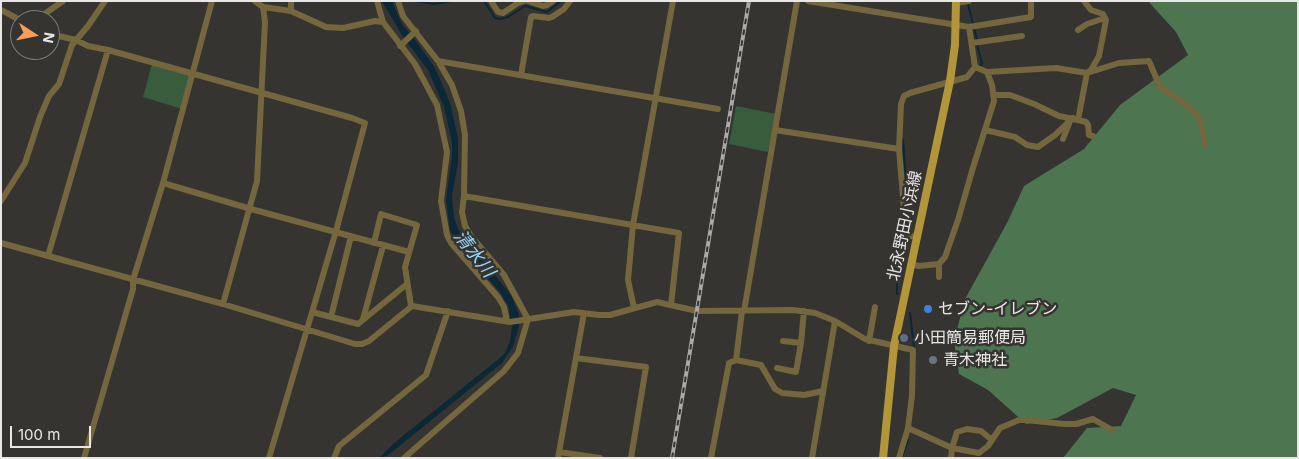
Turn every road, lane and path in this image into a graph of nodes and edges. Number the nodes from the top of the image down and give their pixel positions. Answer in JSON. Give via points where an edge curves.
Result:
{"nodes":[{"id":1,"x":63,"y":1,"type":"edge"},
{"id":2,"x":105,"y":1,"type":"edge"},
{"id":3,"x":212,"y":1,"type":"edge"},
{"id":4,"x":255,"y":1,"type":"edge"},
{"id":5,"x":291,"y":1,"type":"edge"},
{"id":6,"x":377,"y":1,"type":"edge"},
{"id":7,"x":524,"y":1,"type":"edge"},
{"id":8,"x":528,"y":1,"type":"edge"},
{"id":9,"x":553,"y":1,"type":"edge"},
{"id":10,"x":570,"y":1,"type":"edge"},
{"id":11,"x":673,"y":1,"type":"edge"},
{"id":12,"x":797,"y":1,"type":"edge"},
{"id":13,"x":808,"y":1,"type":"edge"},
{"id":14,"x":1031,"y":1,"type":"edge"},
{"id":15,"x":1084,"y":1,"type":"edge"},
{"id":16,"x":398,"y":2,"type":"edge"},
{"id":17,"x":494,"y":2,"type":"edge"},
{"id":18,"x":962,"y":2,"type":"edge"},
{"id":19,"x":262,"y":7,"type":"junction"},
{"id":20,"x":50,"y":10,"type":"edge"},
{"id":21,"x":291,"y":11,"type":"junction"},
{"id":22,"x":1105,"y":18,"type":"junction"},
{"id":23,"x":384,"y":22,"type":"junction"},
{"id":24,"x":956,"y":26,"type":"junction"},
{"id":25,"x":973,"y":27,"type":"junction"},
{"id":26,"x":1078,"y":30,"type":"dead end"},
{"id":27,"x":416,"y":31,"type":"junction"},
{"id":28,"x":60,"y":36,"type":"edge"},
{"id":29,"x":1022,"y":36,"type":"dead end"},
{"id":30,"x":76,"y":40,"type":"junction"},
{"id":31,"x":975,"y":42,"type":"junction"},
{"id":32,"x":400,"y":46,"type":"junction"},
{"id":33,"x":108,"y":50,"type":"junction"},
{"id":34,"x":438,"y":61,"type":"junction"},
{"id":35,"x":977,"y":67,"type":"junction"},
{"id":36,"x":986,"y":71,"type":"junction"},
{"id":37,"x":1087,"y":73,"type":"junction"},
{"id":38,"x":193,"y":75,"type":"junction"},
{"id":39,"x":521,"y":75,"type":"junction"},
{"id":40,"x":950,"y":81,"type":"junction"},
{"id":41,"x":260,"y":93,"type":"junction"},
{"id":42,"x":995,"y":96,"type":"junction"},
{"id":43,"x":655,"y":98,"type":"junction"},
{"id":44,"x":718,"y":109,"type":"dead end"},
{"id":45,"x":1074,"y":119,"type":"junction"},
{"id":46,"x":775,"y":130,"type":"junction"},
{"id":47,"x":985,"y":130,"type":"junction"},
{"id":48,"x":1092,"y":136,"type":"dead end"},
{"id":49,"x":1063,"y":139,"type":"dead end"},
{"id":50,"x":1205,"y":145,"type":"dead end"},
{"id":51,"x":898,"y":150,"type":"junction"},
{"id":52,"x":163,"y":183,"type":"junction"},
{"id":53,"x":464,"y":196,"type":"junction"},
{"id":54,"x":1,"y":201,"type":"edge"},
{"id":55,"x":251,"y":209,"type":"junction"},
{"id":56,"x":633,"y":225,"type":"junction"},
{"id":57,"x":336,"y":231,"type":"junction"},
{"id":58,"x":351,"y":236,"type":"junction"},
{"id":59,"x":910,"y":236,"type":"junction"},
{"id":60,"x":374,"y":242,"type":"junction"},
{"id":61,"x":1,"y":243,"type":"edge"},
{"id":62,"x":383,"y":246,"type":"junction"},
{"id":63,"x":409,"y":252,"type":"junction"},
{"id":64,"x":48,"y":256,"type":"junction"},
{"id":65,"x":911,"y":264,"type":"junction"},
{"id":66,"x":939,"y":264,"type":"junction"},
{"id":67,"x":939,"y":277,"type":"dead end"},
{"id":68,"x":134,"y":280,"type":"junction"},
{"id":69,"x":407,"y":284,"type":"junction"},
{"id":70,"x":222,"y":304,"type":"junction"},
{"id":71,"x":671,"y":305,"type":"junction"},
{"id":72,"x":410,"y":306,"type":"junction"},
{"id":73,"x":875,"y":307,"type":"dead end"},
{"id":74,"x":634,"y":308,"type":"junction"},
{"id":75,"x":448,"y":311,"type":"junction"},
{"id":76,"x":743,"y":311,"type":"junction"},
{"id":77,"x":804,"y":311,"type":"junction"},
{"id":78,"x":312,"y":312,"type":"junction"},
{"id":79,"x":584,"y":313,"type":"junction"},
{"id":80,"x":331,"y":317,"type":"junction"},
{"id":81,"x":526,"y":319,"type":"junction"},
{"id":82,"x":363,"y":320,"type":"junction"},
{"id":83,"x":509,"y":321,"type":"junction"},
{"id":84,"x":835,"y":321,"type":"junction"},
{"id":85,"x":307,"y":329,"type":"junction"},
{"id":86,"x":783,"y":341,"type":"dead end"},
{"id":87,"x":869,"y":341,"type":"junction"},
{"id":88,"x":801,"y":343,"type":"junction"},
{"id":89,"x":894,"y":346,"type":"junction"},
{"id":90,"x":576,"y":358,"type":"junction"},
{"id":91,"x":736,"y":360,"type":"junction"},
{"id":92,"x":777,"y":368,"type":"dead end"},
{"id":93,"x":823,"y":391,"type":"junction"},
{"id":94,"x":910,"y":429,"type":"junction"},
{"id":95,"x":1112,"y":430,"type":"dead end"},
{"id":96,"x":992,"y":440,"type":"junction"},
{"id":97,"x":952,"y":448,"type":"junction"},
{"id":98,"x":559,"y":455,"type":"edge"},
{"id":99,"x":84,"y":458,"type":"edge"},
{"id":100,"x":268,"y":458,"type":"edge"},
{"id":101,"x":334,"y":458,"type":"edge"},
{"id":102,"x":404,"y":458,"type":"edge"},
{"id":103,"x":600,"y":458,"type":"edge"},
{"id":104,"x":631,"y":458,"type":"edge"},
{"id":105,"x":711,"y":458,"type":"edge"},
{"id":106,"x":812,"y":458,"type":"edge"},
{"id":107,"x":882,"y":458,"type":"edge"},
{"id":108,"x":899,"y":458,"type":"edge"},
{"id":109,"x":951,"y":458,"type":"edge"}],
"edges":[{"from":1,"to":20,"type":"street"},
{"from":2,"to":30,"type":"street"},
{"from":3,"to":38,"type":"street"},
{"from":4,"to":19,"type":"street"},
{"from":5,"to":21,"type":"street"},
{"from":6,"to":23,"type":"street"},
{"from":7,"to":17,"type":"street","via":[[503,13],[498,12]]},
{"from":8,"to":9,"type":"street","via":[[543,6]]},
{"from":10,"to":39,"type":"street","via":[[552,17],[531,17]]},
{"from":11,"to":43,"type":"street"},
{"from":12,"to":46,"type":"street"},
{"from":13,"to":24,"type":"street"},
{"from":14,"to":25,"type":"street","via":[[1032,17]]},
{"from":15,"to":22,"type":"street","via":[[1090,10],[1103,14]]},
{"from":16,"to":27,"type":"street","via":[[403,16]]},
{"from":18,"to":24,"type":"main road","name":"北永野田小浜線"},
{"from":19,"to":21,"type":"street"},
{"from":19,"to":41,"type":"street","via":[[265,22]]},
{"from":21,"to":23,"type":"street","via":[[326,27]]},
{"from":22,"to":26,"type":"street"},
{"from":22,"to":37,"type":"street","via":[[1099,56]]},
{"from":23,"to":32,"type":"street"},
{"from":24,"to":25,"type":"street"},
{"from":24,"to":40,"type":"main road","name":"北永野田小浜線"},
{"from":25,"to":31,"type":"street"},
{"from":27,"to":32,"type":"street"},
{"from":27,"to":34,"type":"street"},
{"from":28,"to":30,"type":"street"},
{"from":29,"to":31,"type":"street"},
{"from":30,"to":33,"type":"street"},
{"from":30,"to":54,"type":"street","via":[[59,84],[44,107],[25,163]]},
{"from":31,"to":35,"type":"street"},
{"from":32,"to":83,"type":"street","via":[[415,64],[437,105],[447,152],[441,201],[447,235],[498,297]]},
{"from":33,"to":38,"type":"street"},
{"from":33,"to":64,"type":"street"},
{"from":34,"to":39,"type":"street"},
{"from":34,"to":53,"type":"street","via":[[452,85],[461,111],[465,135]]},
{"from":35,"to":36,"type":"street"},
{"from":35,"to":40,"type":"street","via":[[963,80]]},
{"from":36,"to":37,"type":"street","via":[[1056,68]]},
{"from":36,"to":42,"type":"street"},
{"from":37,"to":45,"type":"street"},
{"from":37,"to":50,"type":"street","via":[[1119,63],[1149,61],[1160,87],[1200,118]]},
{"from":38,"to":41,"type":"street"},
{"from":38,"to":52,"type":"street"},
{"from":39,"to":43,"type":"street"},
{"from":40,"to":51,"type":"street","via":[[904,96]]},
{"from":40,"to":59,"type":"main road","name":"北永野田小浜線"},
{"from":41,"to":55,"type":"street","via":[[258,181]]},
{"from":41,"to":57,"type":"street","via":[[365,123]]},
{"from":42,"to":45,"type":"street","via":[[1010,95]]},
{"from":42,"to":47,"type":"street"},
{"from":43,"to":44,"type":"street"},
{"from":43,"to":56,"type":"street"},
{"from":45,"to":47,"type":"street","via":[[1038,147]]},
{"from":45,"to":48,"type":"street","via":[[1086,122]]},
{"from":45,"to":49,"type":"street"},
{"from":46,"to":51,"type":"street"},
{"from":46,"to":76,"type":"street"},
{"from":47,"to":66,"type":"street","via":[[953,238],[946,257]]},
{"from":51,"to":59,"type":"street"},
{"from":52,"to":55,"type":"street"},
{"from":52,"to":68,"type":"street"},
{"from":53,"to":56,"type":"street"},
{"from":53,"to":81,"type":"street","via":[[462,212],[465,226],[504,275]]},
{"from":55,"to":57,"type":"street"},
{"from":55,"to":70,"type":"street"},
{"from":56,"to":71,"type":"street","via":[[679,233]]},
{"from":56,"to":74,"type":"street","via":[[628,280]]},
{"from":57,"to":58,"type":"street"},
{"from":57,"to":78,"type":"street"},
{"from":58,"to":60,"type":"street"},
{"from":58,"to":80,"type":"street"},
{"from":59,"to":65,"type":"main road","name":"北永野田小浜線"},
{"from":60,"to":62,"type":"street"},
{"from":60,"to":63,"type":"street","via":[[381,214],[417,225]]},
{"from":61,"to":64,"type":"street"},
{"from":62,"to":63,"type":"street"},
{"from":62,"to":82,"type":"street"},
{"from":63,"to":69,"type":"street"},
{"from":64,"to":68,"type":"street"},
{"from":65,"to":66,"type":"street"},
{"from":65,"to":89,"type":"main road","name":"北永野田小浜線"},
{"from":66,"to":67,"type":"street"},
{"from":68,"to":70,"type":"street"},
{"from":68,"to":99,"type":"street"},
{"from":69,"to":72,"type":"street"},
{"from":69,"to":82,"type":"street"},
{"from":70,"to":85,"type":"street"},
{"from":71,"to":74,"type":"street","via":[[657,302]]},
{"from":71,"to":76,"type":"street","via":[[697,311]]},
{"from":72,"to":75,"type":"street"},
{"from":72,"to":85,"type":"street","via":[[362,344]]},
{"from":73,"to":87,"type":"street"},
{"from":74,"to":79,"type":"street","via":[[610,315]]},
{"from":75,"to":83,"type":"street"},
{"from":75,"to":101,"type":"street","via":[[426,375],[339,446]]},
{"from":76,"to":77,"type":"street"},
{"from":76,"to":91,"type":"street"},
{"from":77,"to":84,"type":"street"},
{"from":77,"to":88,"type":"street"},
{"from":78,"to":80,"type":"street"},
{"from":78,"to":85,"type":"street"},
{"from":79,"to":81,"type":"street"},
{"from":79,"to":90,"type":"street"},
{"from":80,"to":82,"type":"street","via":[[358,324]]},
{"from":81,"to":83,"type":"street"},
{"from":81,"to":102,"type":"street","via":[[518,353],[504,371]]},
{"from":84,"to":87,"type":"street"},
{"from":84,"to":93,"type":"street"},
{"from":85,"to":100,"type":"street"},
{"from":86,"to":88,"type":"street"},
{"from":87,"to":89,"type":"street"},
{"from":88,"to":92,"type":"street","via":[[796,372]]},
{"from":89,"to":94,"type":"street","via":[[913,350]]},
{"from":89,"to":107,"type":"main road","name":"北永野田小浜線"},
{"from":90,"to":98,"type":"street"},
{"from":90,"to":104,"type":"street","via":[[646,367]]},
{"from":91,"to":93,"type":"street","via":[[761,365],[775,388],[782,393]]},
{"from":91,"to":105,"type":"street","via":[[729,362]]},
{"from":93,"to":106,"type":"street"},
{"from":94,"to":97,"type":"street"},
{"from":94,"to":108,"type":"street"},
{"from":95,"to":96,"type":"street","via":[[1093,419],[1076,424],[1019,420],[1000,428]]},
{"from":96,"to":97,"type":"street","via":[[979,453]]},
{"from":96,"to":97,"type":"street","via":[[981,432],[967,429],[957,432]]},
{"from":97,"to":109,"type":"street"},
{"from":98,"to":103,"type":"street"}]}
